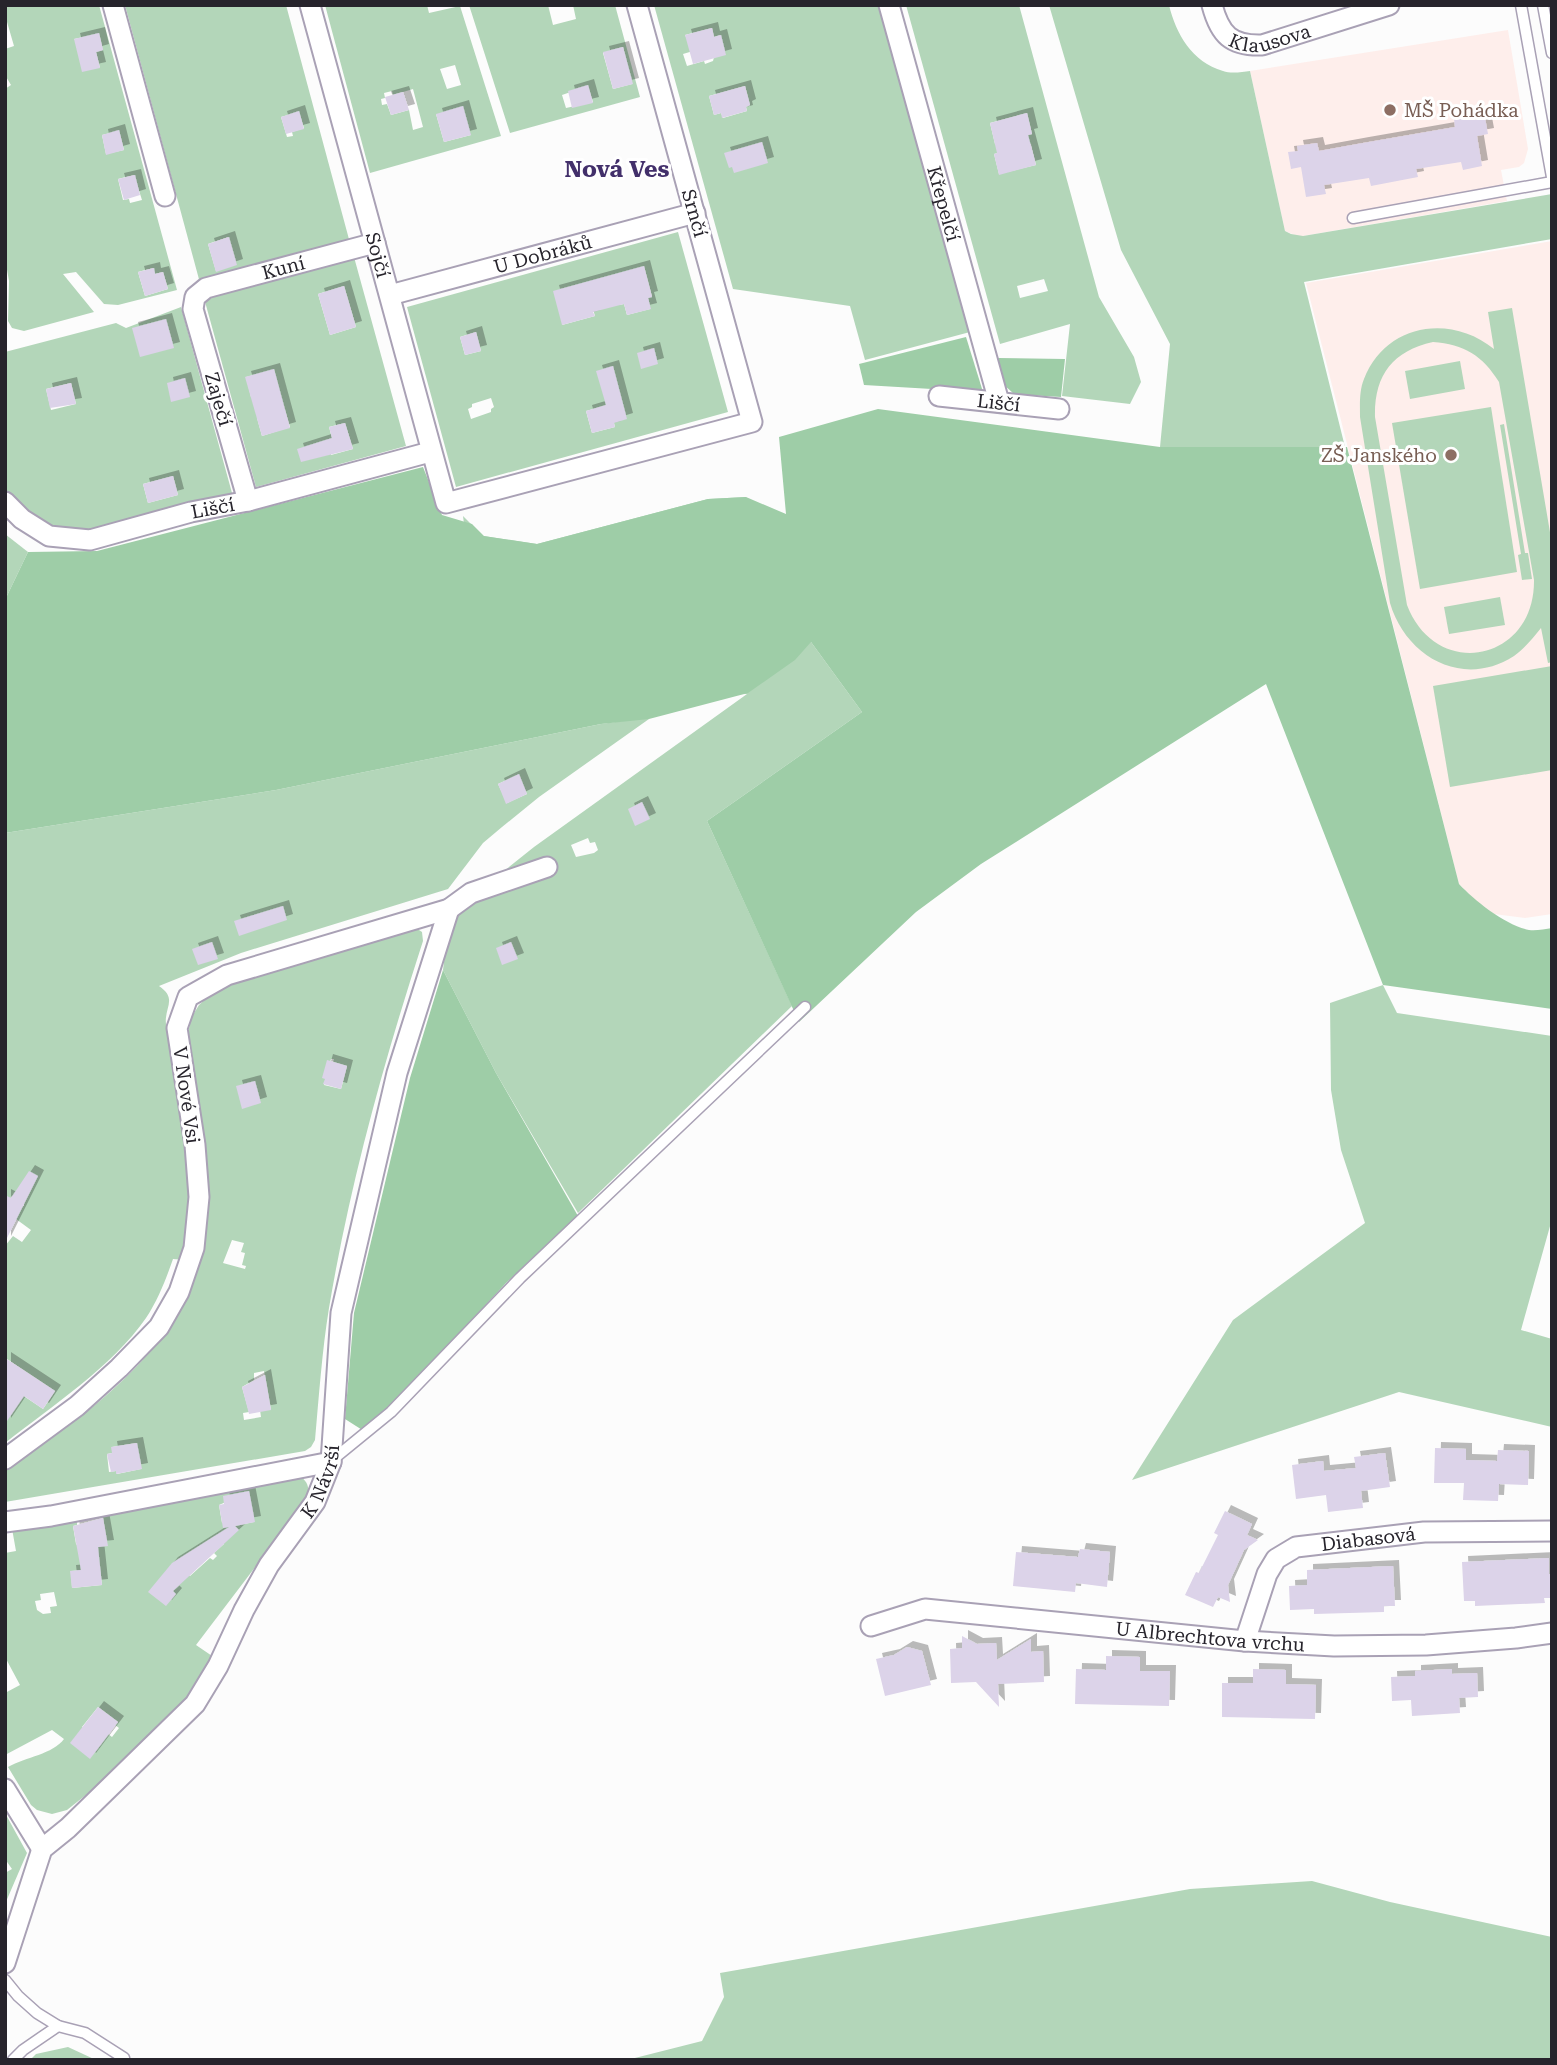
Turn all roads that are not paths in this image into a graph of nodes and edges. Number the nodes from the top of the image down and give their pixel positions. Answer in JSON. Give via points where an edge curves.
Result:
{"nodes":[{"id":1,"x":113,"y":5,"type":"edge"},
{"id":2,"x":310,"y":5,"type":"edge"},
{"id":3,"x":637,"y":5,"type":"edge"},
{"id":4,"x":889,"y":5,"type":"edge"},
{"id":5,"x":1212,"y":5,"type":"edge"},
{"id":6,"x":1389,"y":5,"type":"edge"},
{"id":7,"x":1521,"y":5,"type":"edge"},
{"id":8,"x":1543,"y":5,"type":"edge"},
{"id":9,"x":1552,"y":53,"type":"edge"},
{"id":10,"x":1552,"y":179,"type":"edge"},
{"id":11,"x":165,"y":196,"type":"dead end"},
{"id":12,"x":695,"y":213,"type":"junction"},
{"id":13,"x":1353,"y":218,"type":"dead end"},
{"id":14,"x":374,"y":243,"type":"junction"},
{"id":15,"x":390,"y":295,"type":"junction"},
{"id":16,"x":195,"y":297,"type":"joint"},
{"id":17,"x":939,"y":396,"type":"dead end"},
{"id":18,"x":999,"y":402,"type":"junction"},
{"id":19,"x":1059,"y":409,"type":"dead end"},
{"id":20,"x":430,"y":452,"type":"junction"},
{"id":21,"x":248,"y":501,"type":"junction"},
{"id":22,"x":5,"y":502,"type":"edge"},
{"id":23,"x":446,"y":503,"type":"joint"},
{"id":24,"x":547,"y":867,"type":"dead end"},
{"id":25,"x":449,"y":909,"type":"junction"},
{"id":26,"x":805,"y":1007,"type":"dead end"},
{"id":27,"x":5,"y":1459,"type":"edge"},
{"id":28,"x":331,"y":1462,"type":"junction"},
{"id":29,"x":5,"y":1522,"type":"edge"},
{"id":30,"x":1552,"y":1531,"type":"edge"},
{"id":31,"x":871,"y":1626,"type":"dead end"},
{"id":32,"x":1552,"y":1633,"type":"edge"},
{"id":33,"x":1244,"y":1641,"type":"junction"},
{"id":34,"x":5,"y":1789,"type":"edge"},
{"id":35,"x":42,"y":1849,"type":"junction"},
{"id":36,"x":5,"y":1963,"type":"edge"},
{"id":37,"x":5,"y":1980,"type":"edge"},
{"id":38,"x":58,"y":2026,"type":"junction"},
{"id":39,"x":124,"y":2059,"type":"edge"},
{"id":40,"x":13,"y":2060,"type":"edge"}],
"edges":[{"from":1,"to":11,"type":"street"},
{"from":2,"to":14,"type":"street","name":"Sojčí"},
{"from":3,"to":12,"type":"street","name":"Srnčí"},
{"from":4,"to":18,"type":"street","name":"Křepelčí"},
{"from":5,"to":6,"type":"street","name":"Klausova","via":[[1228,37],[1244,46],[1262,45]]},
{"from":7,"to":10,"type":"lane"},
{"from":8,"to":9,"type":"lane"},
{"from":10,"to":13,"type":"lane"},
{"from":12,"to":15,"type":"street","name":"U Dobráků"},
{"from":12,"to":23,"type":"street","name":"Srnčí","via":[[752,422]]},
{"from":14,"to":15,"type":"street","name":"Sojčí"},
{"from":14,"to":16,"type":"street","name":"Kuní","via":[[206,288]]},
{"from":15,"to":20,"type":"street","name":"Sojčí"},
{"from":16,"to":21,"type":"street","name":"Zaječí","via":[[193,309]]},
{"from":17,"to":18,"type":"street","name":"Liščí"},
{"from":18,"to":19,"type":"street","name":"Liščí"},
{"from":20,"to":21,"type":"street","name":"Liščí"},
{"from":20,"to":23,"type":"street","name":"Sojčí"},
{"from":21,"to":22,"type":"street","name":"Liščí","via":[[90,540],[49,536]]},
{"from":24,"to":25,"type":"street","name":"V Nové Vsi","via":[[471,893]]},
{"from":25,"to":27,"type":"street","name":"V Nové Vsi","via":[[227,975],[188,997],[177,1028],[198,1197],[194,1248],[179,1292],[159,1326],[120,1368]]},
{"from":25,"to":28,"type":"street","name":"K Návrší","via":[[397,1073],[341,1312]]},
{"from":26,"to":28,"type":"lane","via":[[520,1278],[391,1412]]},
{"from":28,"to":29,"type":"street"},
{"from":28,"to":35,"type":"street","name":"K Návrší","via":[[314,1502],[269,1564],[195,1704]]},
{"from":30,"to":33,"type":"street","name":"Diabasová","via":[[1424,1532],[1296,1547],[1276,1559],[1267,1574]]},
{"from":31,"to":33,"type":"street","name":"U Albrechtova vrchu","via":[[925,1609]]},
{"from":32,"to":33,"type":"street","name":"U Albrechtova vrchu","via":[[1426,1645]]},
{"from":34,"to":35,"type":"street"},
{"from":35,"to":36,"type":"street"},
{"from":37,"to":38,"type":"lane","via":[[37,2013]]},
{"from":38,"to":39,"type":"lane","via":[[85,2034]]},
{"from":38,"to":40,"type":"lane"}]}
